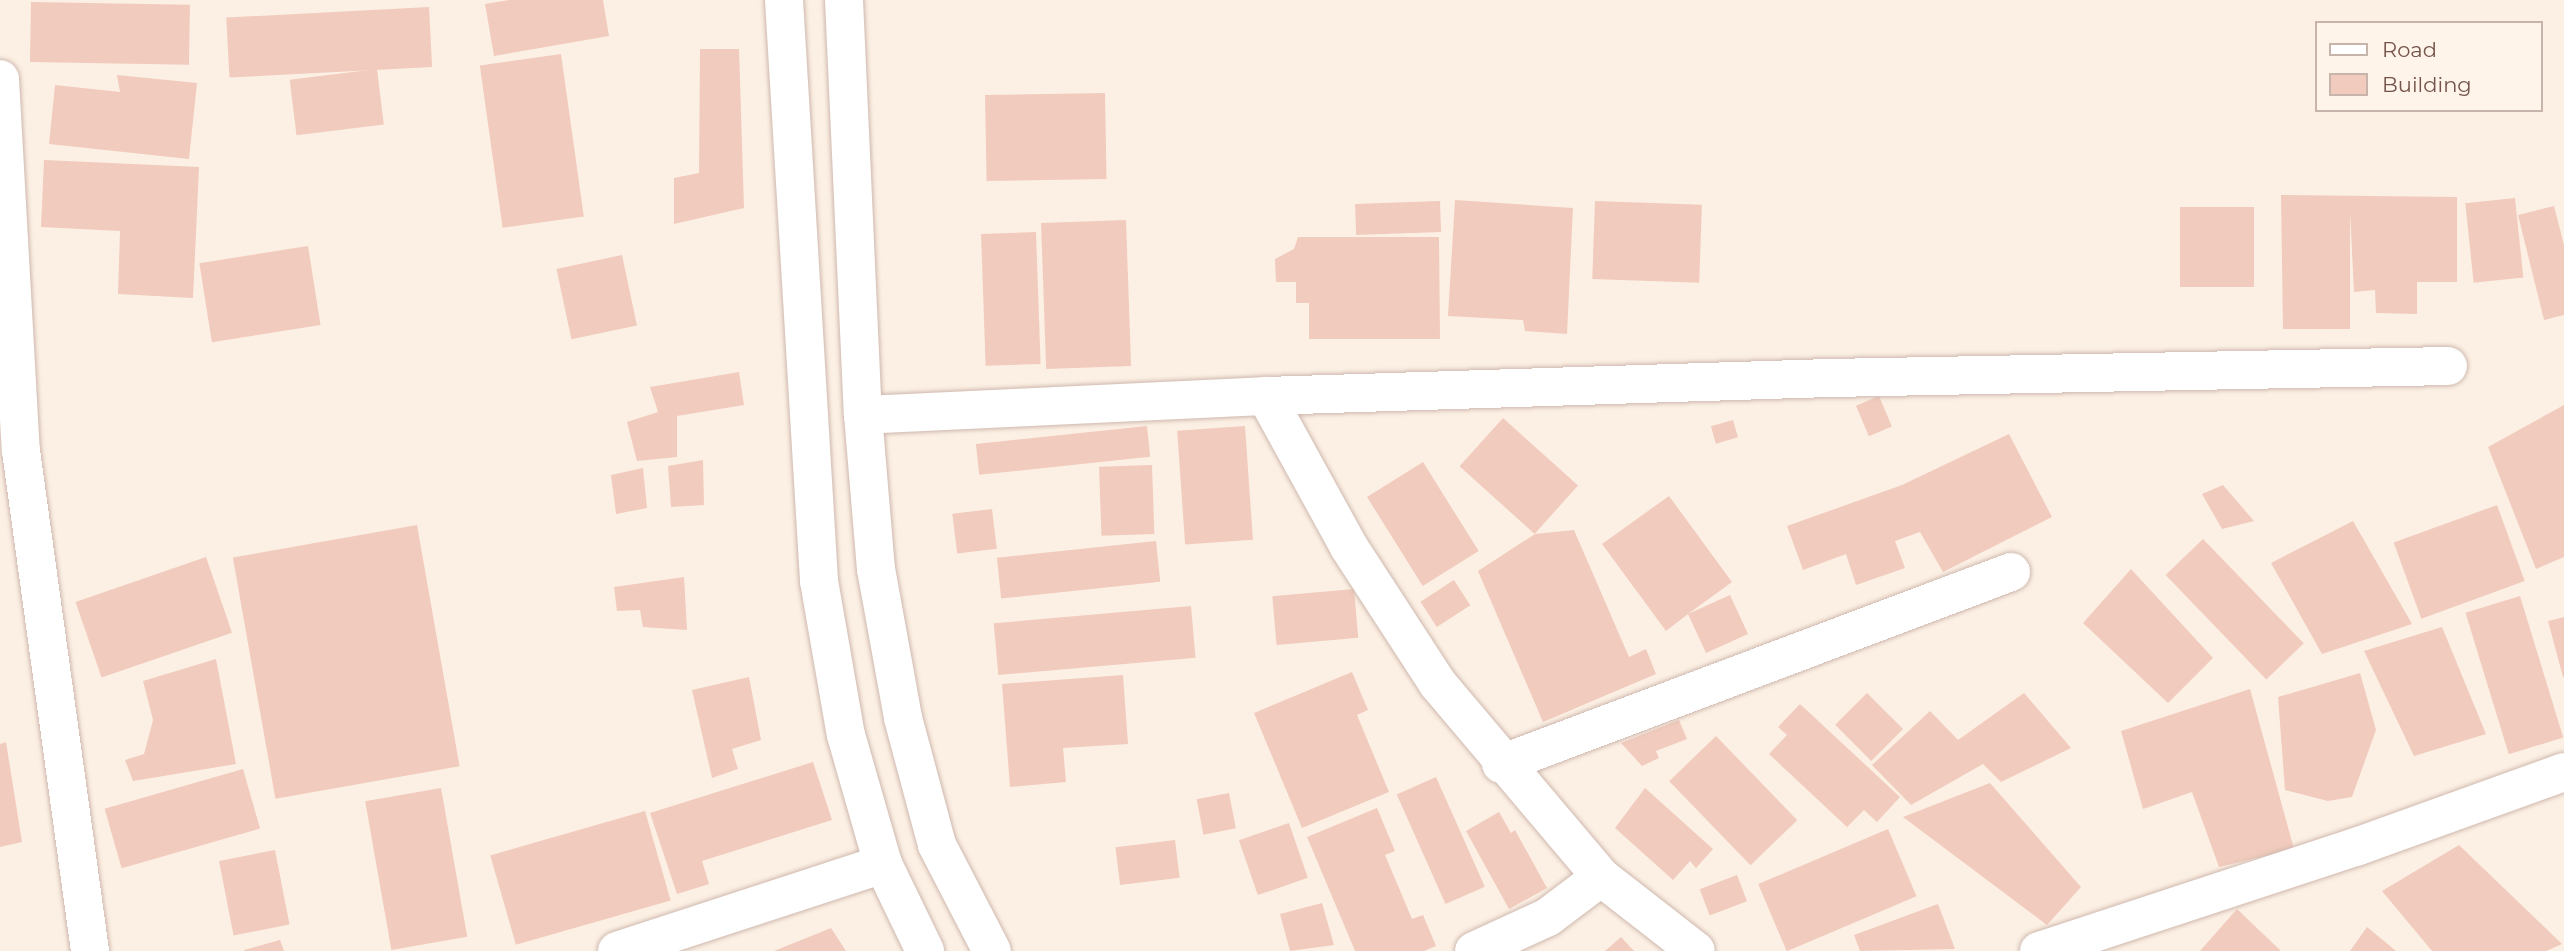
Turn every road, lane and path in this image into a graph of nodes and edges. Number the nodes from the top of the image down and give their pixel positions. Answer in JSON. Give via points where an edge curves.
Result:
{"nodes":[{"id":1,"x":783,"y":0,"type":"edge"},
{"id":2,"x":844,"y":0,"type":"edge"},
{"id":3,"x":0,"y":79,"type":"edge"},
{"id":4,"x":2448,"y":366,"type":"dead end"},
{"id":5,"x":1266,"y":396,"type":"junction"},
{"id":6,"x":863,"y":415,"type":"junction"},
{"id":7,"x":2011,"y":572,"type":"dead end"},
{"id":8,"x":1501,"y":764,"type":"junction"},
{"id":9,"x":2564,"y":772,"type":"edge"},
{"id":10,"x":883,"y":864,"type":"junction"},
{"id":11,"x":1601,"y":877,"type":"junction"},
{"id":12,"x":90,"y":951,"type":"edge"},
{"id":13,"x":617,"y":951,"type":"edge"},
{"id":14,"x":925,"y":951,"type":"edge"},
{"id":15,"x":992,"y":951,"type":"edge"},
{"id":16,"x":1474,"y":951,"type":"edge"},
{"id":17,"x":1696,"y":951,"type":"edge"},
{"id":18,"x":2039,"y":951,"type":"edge"}],
"edges":[{"from":1,"to":10,"type":"street","via":[[819,581],[846,735]]},
{"from":2,"to":6,"type":"street"},
{"from":3,"to":12,"type":"street","via":[[21,451]]},
{"from":4,"to":5,"type":"street","via":[[1844,377]]},
{"from":5,"to":6,"type":"street"},
{"from":5,"to":8,"type":"street","via":[[1349,547],[1438,684]]},
{"from":6,"to":15,"type":"street","via":[[876,569],[903,718],[937,845]]},
{"from":7,"to":8,"type":"street"},
{"from":8,"to":11,"type":"street"},
{"from":9,"to":18,"type":"street","via":[[2356,847]]},
{"from":10,"to":13,"type":"street"},
{"from":10,"to":14,"type":"street"},
{"from":11,"to":16,"type":"street","via":[[1548,917]]},
{"from":11,"to":17,"type":"street"}]}
